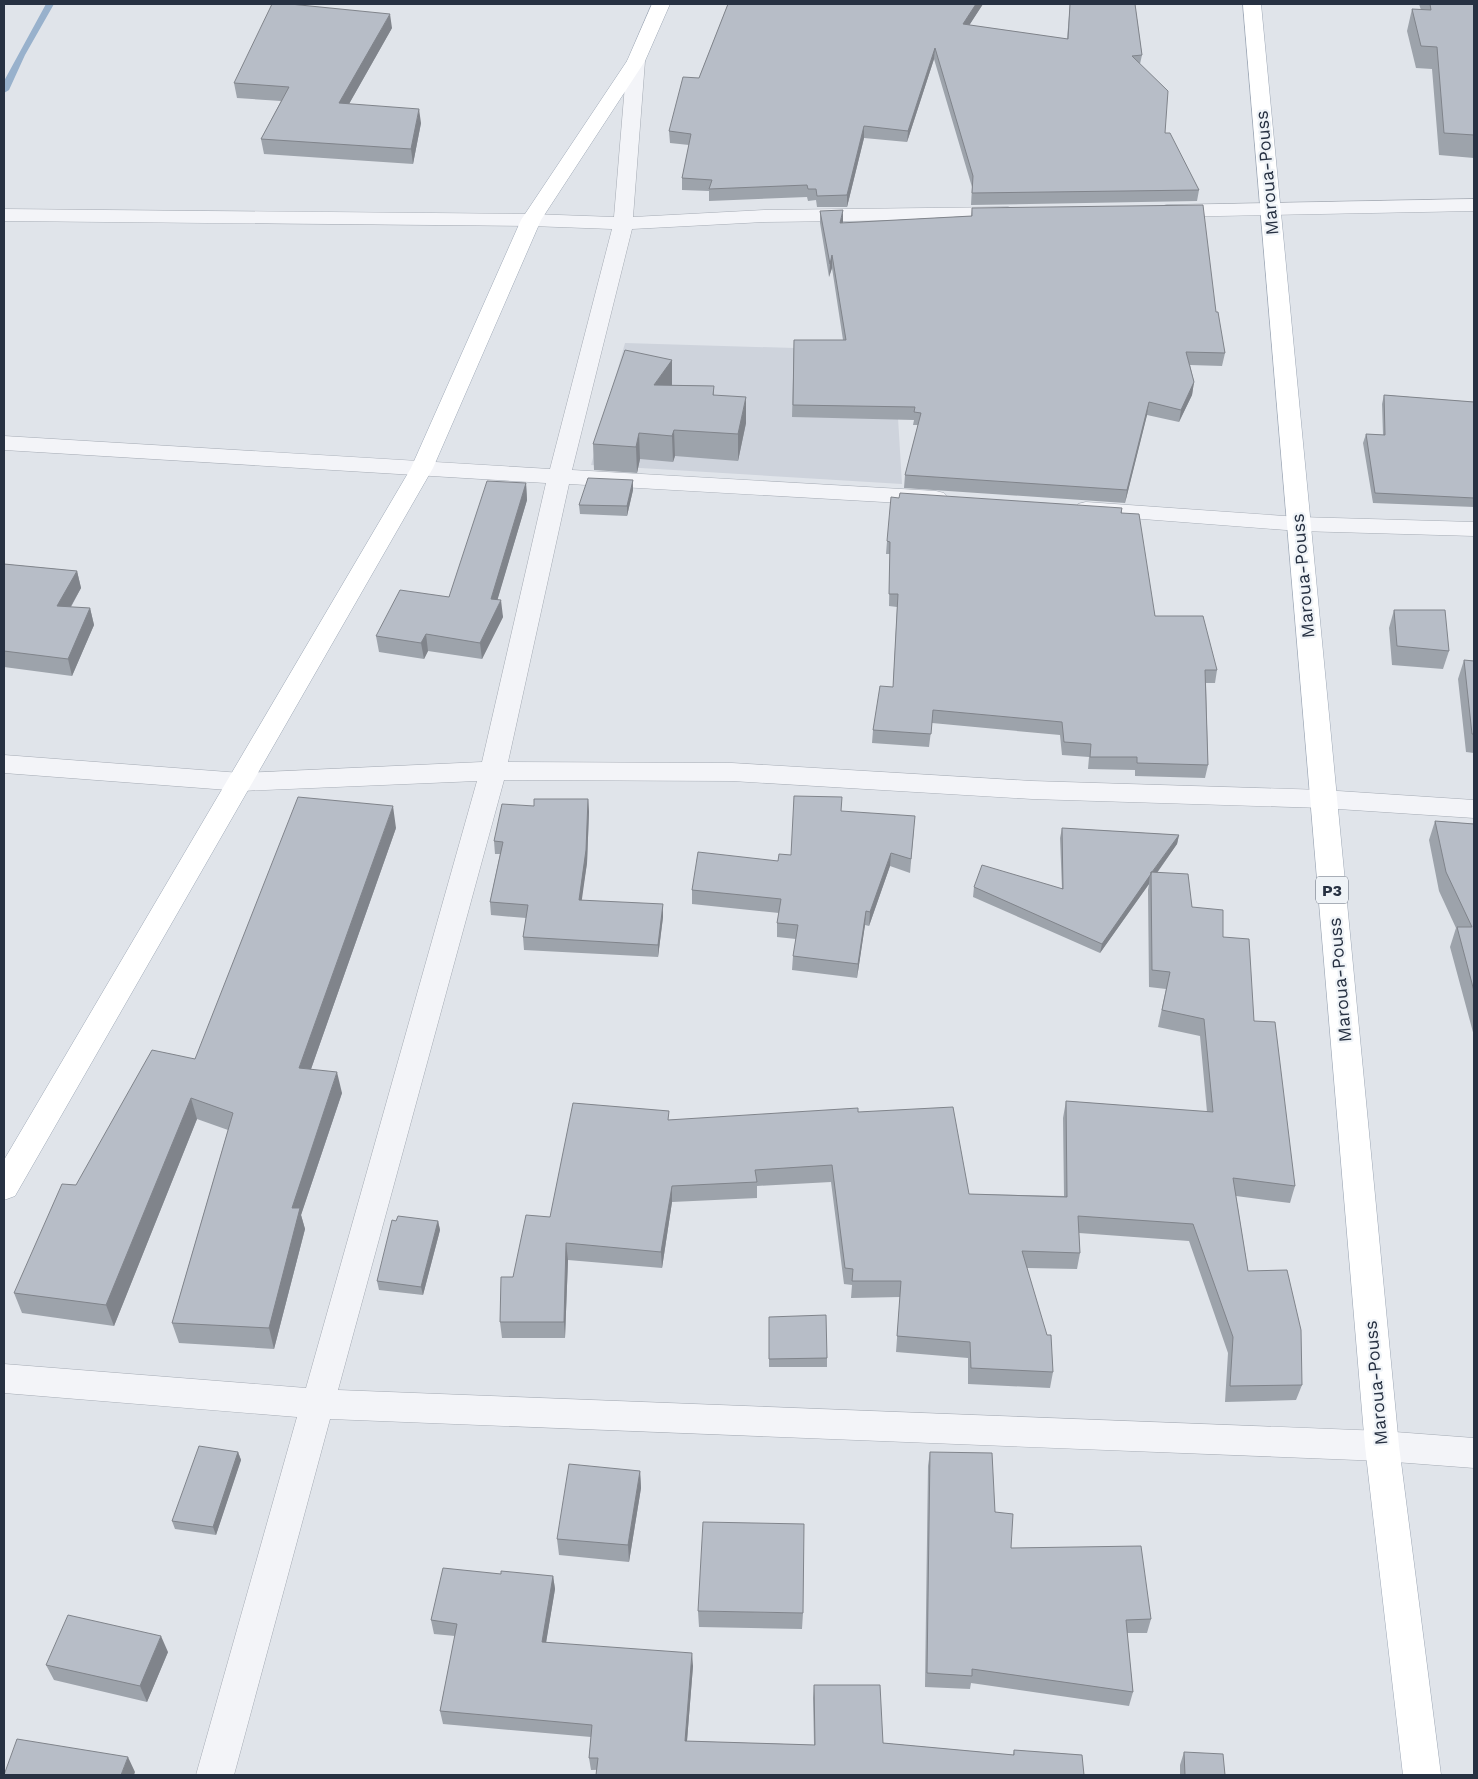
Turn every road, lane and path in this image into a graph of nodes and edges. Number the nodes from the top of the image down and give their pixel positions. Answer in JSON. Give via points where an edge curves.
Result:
{"nodes":[{"id":1,"x":661,"y":4,"type":"edge"},
{"id":2,"x":1252,"y":4,"type":"edge"},
{"id":3,"x":636,"y":61,"type":"junction"},
{"id":4,"x":1474,"y":205,"type":"edge"},
{"id":5,"x":1270,"y":209,"type":"junction"},
{"id":6,"x":1151,"y":211,"type":"edge"},
{"id":7,"x":1022,"y":213,"type":"edge"},
{"id":8,"x":4,"y":215,"type":"edge"},
{"id":9,"x":531,"y":220,"type":"junction"},
{"id":10,"x":623,"y":223,"type":"junction"},
{"id":11,"x":4,"y":443,"type":"edge"},
{"id":12,"x":422,"y":468,"type":"junction"},
{"id":13,"x":559,"y":477,"type":"junction"},
{"id":14,"x":958,"y":500,"type":"edge"},
{"id":15,"x":1065,"y":507,"type":"edge"},
{"id":16,"x":1299,"y":524,"type":"junction"},
{"id":17,"x":1474,"y":529,"type":"edge"},
{"id":18,"x":4,"y":764,"type":"edge"},
{"id":19,"x":493,"y":771,"type":"junction"},
{"id":20,"x":241,"y":782,"type":"junction"},
{"id":21,"x":1323,"y":800,"type":"junction"},
{"id":22,"x":1474,"y":809,"type":"edge"},
{"id":23,"x":4,"y":1187,"type":"edge"},
{"id":24,"x":4,"y":1378,"type":"edge"},
{"id":25,"x":318,"y":1404,"type":"junction"},
{"id":26,"x":1382,"y":1446,"type":"junction"},
{"id":27,"x":1474,"y":1453,"type":"edge"},
{"id":28,"x":215,"y":1775,"type":"edge"},
{"id":29,"x":1422,"y":1775,"type":"edge"}],
"edges":[{"from":1,"to":3,"type":"main road"},
{"from":2,"to":5,"type":"main road","name":"Maroua-Pouss","number":"P3"},
{"from":3,"to":9,"type":"main road"},
{"from":3,"to":10,"type":"street"},
{"from":4,"to":5,"type":"street"},
{"from":5,"to":6,"type":"street"},
{"from":5,"to":16,"type":"main road","name":"Maroua-Pouss","number":"P3"},
{"from":7,"to":10,"type":"street","via":[[764,216]]},
{"from":8,"to":9,"type":"street"},
{"from":9,"to":10,"type":"street"},
{"from":9,"to":12,"type":"main road"},
{"from":10,"to":13,"type":"street"},
{"from":11,"to":12,"type":"street"},
{"from":12,"to":13,"type":"street"},
{"from":12,"to":20,"type":"main road"},
{"from":13,"to":14,"type":"street"},
{"from":13,"to":19,"type":"street"},
{"from":15,"to":16,"type":"street"},
{"from":16,"to":17,"type":"street"},
{"from":16,"to":21,"type":"main road","name":"Maroua-Pouss","number":"P3"},
{"from":18,"to":20,"type":"street"},
{"from":19,"to":20,"type":"street"},
{"from":19,"to":21,"type":"street","via":[[732,772],[1032,790]]},
{"from":19,"to":25,"type":"street"},
{"from":20,"to":23,"type":"main road"},
{"from":21,"to":22,"type":"street"},
{"from":21,"to":26,"type":"main road","name":"Maroua-Pouss","number":"P3"},
{"from":24,"to":25,"type":"street"},
{"from":25,"to":26,"type":"street"},
{"from":25,"to":28,"type":"street"},
{"from":26,"to":27,"type":"street"},
{"from":26,"to":29,"type":"main road","name":"Maroua-Pouss","number":"P3"}]}
